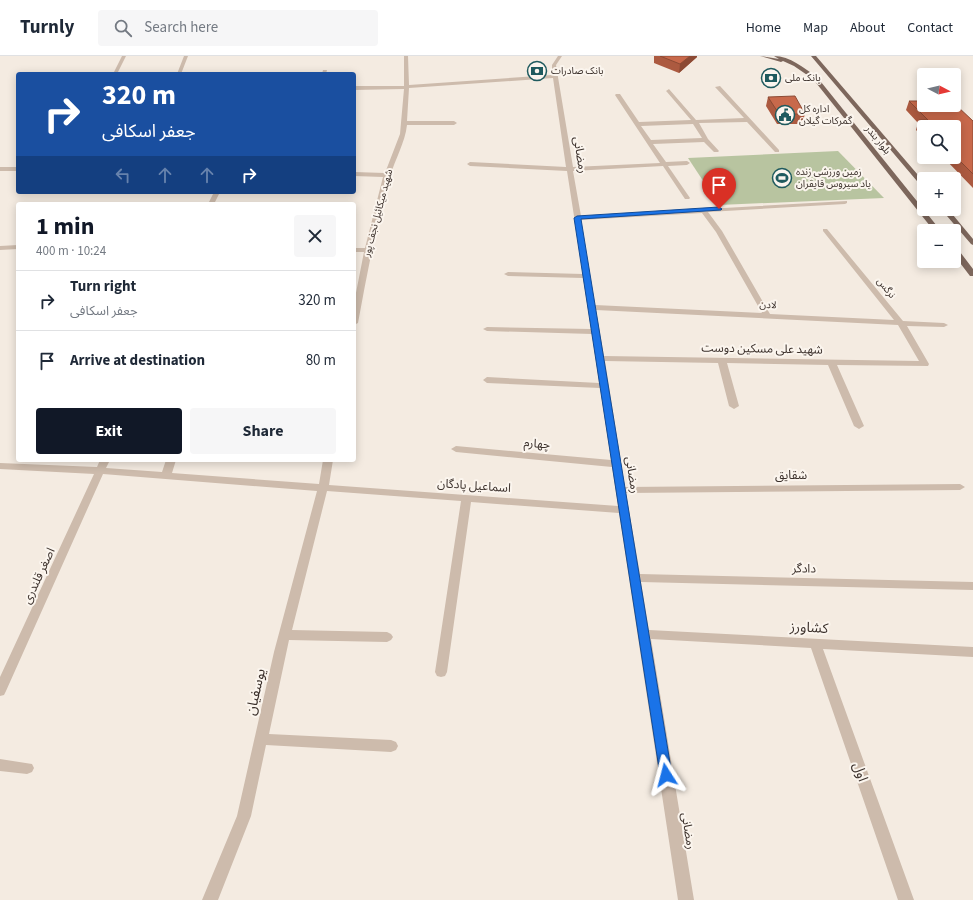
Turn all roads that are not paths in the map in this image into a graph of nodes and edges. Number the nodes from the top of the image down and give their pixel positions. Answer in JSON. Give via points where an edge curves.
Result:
{"nodes":[{"id":1,"x":0,"y":56,"type":"edge"},
{"id":2,"x":4,"y":56,"type":"edge"},
{"id":3,"x":124,"y":56,"type":"edge"},
{"id":4,"x":186,"y":56,"type":"edge"},
{"id":5,"x":406,"y":56,"type":"edge"},
{"id":6,"x":560,"y":56,"type":"edge"},
{"id":7,"x":762,"y":56,"type":"edge"},
{"id":8,"x":776,"y":56,"type":"edge"},
{"id":9,"x":812,"y":56,"type":"edge"},
{"id":10,"x":794,"y":64,"type":"junction"},
{"id":11,"x":116,"y":72,"type":"edge"},
{"id":12,"x":180,"y":72,"type":"edge"},
{"id":13,"x":554,"y":76,"type":"junction"},
{"id":14,"x":408,"y":87,"type":"junction"},
{"id":15,"x":718,"y":87,"type":"dead end"},
{"id":16,"x":356,"y":88,"type":"edge"},
{"id":17,"x":669,"y":91,"type":"dead end"},
{"id":18,"x":618,"y":95,"type":"dead end"},
{"id":19,"x":748,"y":120,"type":"junction"},
{"id":20,"x":695,"y":122,"type":"junction"},
{"id":21,"x":405,"y":123,"type":"junction"},
{"id":22,"x":454,"y":123,"type":"dead end"},
{"id":23,"x":638,"y":124,"type":"junction"},
{"id":24,"x":706,"y":140,"type":"junction"},
{"id":25,"x":650,"y":142,"type":"junction"},
{"id":26,"x":716,"y":151,"type":"dead end"},
{"id":27,"x":777,"y":151,"type":"dead end"},
{"id":28,"x":687,"y":163,"type":"dead end"},
{"id":29,"x":470,"y":164,"type":"dead end"},
{"id":30,"x":664,"y":164,"type":"junction"},
{"id":31,"x":0,"y":169,"type":"edge"},
{"id":32,"x":16,"y":169,"type":"edge"},
{"id":33,"x":569,"y":169,"type":"junction"},
{"id":34,"x":356,"y":174,"type":"edge"},
{"id":35,"x":387,"y":175,"type":"junction"},
{"id":36,"x":916,"y":188,"type":"edge"},
{"id":37,"x":687,"y":198,"type":"dead end"},
{"id":38,"x":845,"y":202,"type":"dead end"},
{"id":39,"x":703,"y":210,"type":"junction"},
{"id":40,"x":950,"y":216,"type":"edge"},
{"id":41,"x":577,"y":218,"type":"junction"},
{"id":42,"x":934,"y":224,"type":"edge"},
{"id":43,"x":825,"y":230,"type":"dead end"},
{"id":44,"x":973,"y":243,"type":"edge"},
{"id":45,"x":16,"y":247,"type":"edge"},
{"id":46,"x":0,"y":248,"type":"edge"},
{"id":47,"x":356,"y":250,"type":"edge"},
{"id":48,"x":368,"y":250,"type":"junction"},
{"id":49,"x":961,"y":259,"type":"edge"},
{"id":50,"x":508,"y":274,"type":"dead end"},
{"id":51,"x":973,"y":274,"type":"edge"},
{"id":52,"x":586,"y":276,"type":"junction"},
{"id":53,"x":591,"y":307,"type":"junction"},
{"id":54,"x":356,"y":313,"type":"edge"},
{"id":55,"x":767,"y":315,"type":"junction"},
{"id":56,"x":900,"y":323,"type":"junction"},
{"id":57,"x":944,"y":325,"type":"dead end"},
{"id":58,"x":487,"y":329,"type":"dead end"},
{"id":59,"x":595,"y":332,"type":"junction"},
{"id":60,"x":600,"y":358,"type":"junction"},
{"id":61,"x":722,"y":360,"type":"junction"},
{"id":62,"x":831,"y":362,"type":"junction"},
{"id":63,"x":925,"y":364,"type":"joint"},
{"id":64,"x":487,"y":380,"type":"dead end"},
{"id":65,"x":604,"y":386,"type":"junction"},
{"id":66,"x":734,"y":406,"type":"dead end"},
{"id":67,"x":859,"y":426,"type":"dead end"},
{"id":68,"x":456,"y":449,"type":"dead end"},
{"id":69,"x":104,"y":462,"type":"edge"},
{"id":70,"x":170,"y":462,"type":"edge"},
{"id":71,"x":328,"y":462,"type":"edge"},
{"id":72,"x":617,"y":464,"type":"junction"},
{"id":73,"x":0,"y":466,"type":"edge"},
{"id":74,"x":101,"y":471,"type":"junction"},
{"id":75,"x":166,"y":476,"type":"junction"},
{"id":76,"x":960,"y":487,"type":"dead end"},
{"id":77,"x":323,"y":488,"type":"junction"},
{"id":78,"x":621,"y":490,"type":"junction"},
{"id":79,"x":466,"y":499,"type":"junction"},
{"id":80,"x":624,"y":510,"type":"junction"},
{"id":81,"x":635,"y":578,"type":"junction"},
{"id":82,"x":973,"y":586,"type":"edge"},
{"id":83,"x":643,"y":634,"type":"junction"},
{"id":84,"x":285,"y":635,"type":"junction"},
{"id":85,"x":387,"y":637,"type":"dead end"},
{"id":86,"x":815,"y":643,"type":"junction"},
{"id":87,"x":973,"y":652,"type":"edge"},
{"id":88,"x":441,"y":672,"type":"dead end"},
{"id":89,"x":0,"y":691,"type":"edge"},
{"id":90,"x":261,"y":739,"type":"junction"},
{"id":91,"x":391,"y":746,"type":"dead end"},
{"id":92,"x":0,"y":765,"type":"edge"},
{"id":93,"x":27,"y":768,"type":"dead end"},
{"id":94,"x":213,"y":898,"type":"edge"},
{"id":95,"x":686,"y":900,"type":"edge"},
{"id":96,"x":906,"y":900,"type":"edge"}],
"edges":[{"from":1,"to":2,"type":"street"},
{"from":3,"to":11,"type":"street"},
{"from":4,"to":12,"type":"street"},
{"from":5,"to":14,"type":"street","name":"شهید میکائیل نجف پور"},
{"from":6,"to":13,"type":"street","name":"رمضانی","via":[[554,66]]},
{"from":7,"to":10,"type":"main road"},
{"from":8,"to":10,"type":"main road","name":"بلوار بندر"},
{"from":9,"to":36,"type":"main road","name":"بلوار بندر"},
{"from":10,"to":36,"type":"main road","name":"بلوار بندر","via":[[815,78]]},
{"from":13,"to":14,"type":"street"},
{"from":13,"to":33,"type":"street","name":"رمضانی"},
{"from":14,"to":16,"type":"street"},
{"from":14,"to":21,"type":"street","name":"شهید میکائیل نجف پور"},
{"from":15,"to":19,"type":"street"},
{"from":17,"to":20,"type":"street"},
{"from":18,"to":23,"type":"street"},
{"from":19,"to":20,"type":"street"},
{"from":19,"to":27,"type":"street"},
{"from":20,"to":23,"type":"street"},
{"from":20,"to":24,"type":"street"},
{"from":21,"to":22,"type":"street"},
{"from":21,"to":35,"type":"street","name":"شهید میکائیل نجف پور"},
{"from":23,"to":25,"type":"street"},
{"from":24,"to":25,"type":"street"},
{"from":24,"to":26,"type":"street"},
{"from":25,"to":30,"type":"street"},
{"from":28,"to":30,"type":"street"},
{"from":29,"to":33,"type":"street"},
{"from":30,"to":33,"type":"street"},
{"from":30,"to":37,"type":"street"},
{"from":31,"to":32,"type":"street"},
{"from":33,"to":41,"type":"street","name":"رمضانی"},
{"from":34,"to":35,"type":"street"},
{"from":35,"to":48,"type":"street","name":"شهید میکائیل نجف پور"},
{"from":36,"to":42,"type":"main road","name":"بلوار بندر"},
{"from":38,"to":39,"type":"street"},
{"from":39,"to":41,"type":"street"},
{"from":39,"to":55,"type":"street","via":[[719,230]]},
{"from":40,"to":44,"type":"main road"},
{"from":41,"to":52,"type":"street","name":"رمضانی"},
{"from":43,"to":56,"type":"street","name":"نرگس"},
{"from":45,"to":46,"type":"street"},
{"from":47,"to":48,"type":"street"},
{"from":48,"to":54,"type":"street","name":"شهید میکائیل نجف پور"},
{"from":49,"to":51,"type":"main road"},
{"from":50,"to":52,"type":"street"},
{"from":52,"to":53,"type":"street","name":"رمضانی"},
{"from":53,"to":55,"type":"street","name":"لادن"},
{"from":53,"to":59,"type":"street","name":"رمضانی"},
{"from":55,"to":56,"type":"street","name":"لادن"},
{"from":56,"to":57,"type":"street","name":"لادن"},
{"from":56,"to":63,"type":"street","name":"نرگس"},
{"from":58,"to":59,"type":"street"},
{"from":59,"to":60,"type":"street","name":"رمضانی"},
{"from":60,"to":61,"type":"street","name":"شهید علی مسکین دوست"},
{"from":60,"to":65,"type":"street","name":"رمضانی"},
{"from":61,"to":62,"type":"street","name":"شهید علی مسکین دوست"},
{"from":61,"to":66,"type":"street"},
{"from":62,"to":63,"type":"street","name":"شهید علی مسکین دوست"},
{"from":62,"to":67,"type":"street"},
{"from":64,"to":65,"type":"street"},
{"from":65,"to":72,"type":"street","name":"رمضانی"},
{"from":68,"to":72,"type":"street","name":"چهارم"},
{"from":69,"to":74,"type":"street","name":"اصغر قلندری"},
{"from":70,"to":75,"type":"street"},
{"from":71,"to":77,"type":"street"},
{"from":72,"to":78,"type":"street","name":"رمضانی"},
{"from":73,"to":74,"type":"street","name":"اسماعیل پادگان"},
{"from":74,"to":75,"type":"street","name":"اسماعیل پادگان"},
{"from":74,"to":89,"type":"street","name":"اصغر قلندری"},
{"from":75,"to":77,"type":"street","name":"اسماعیل پادگان"},
{"from":76,"to":78,"type":"street","name":"شقایق"},
{"from":77,"to":79,"type":"street","name":"اسماعیل پادگان"},
{"from":77,"to":84,"type":"street","name":"یوسفیان"},
{"from":78,"to":80,"type":"street","name":"رمضانی"},
{"from":79,"to":80,"type":"street","name":"اسماعیل پادگان"},
{"from":79,"to":88,"type":"street"},
{"from":80,"to":81,"type":"street","name":"رمضانی"},
{"from":81,"to":82,"type":"street","name":"دادگر"},
{"from":81,"to":83,"type":"street","name":"رمضانی"},
{"from":83,"to":86,"type":"street","name":"کشاورز"},
{"from":83,"to":95,"type":"street","name":"رمضانی"},
{"from":84,"to":85,"type":"street"},
{"from":84,"to":90,"type":"street","name":"یوسفیان"},
{"from":86,"to":87,"type":"street","name":"کشاورز"},
{"from":86,"to":96,"type":"street","name":"اول"},
{"from":90,"to":91,"type":"street"},
{"from":90,"to":94,"type":"street","name":"یوسفیان","via":[[244,816]]},
{"from":92,"to":93,"type":"street"}]}
